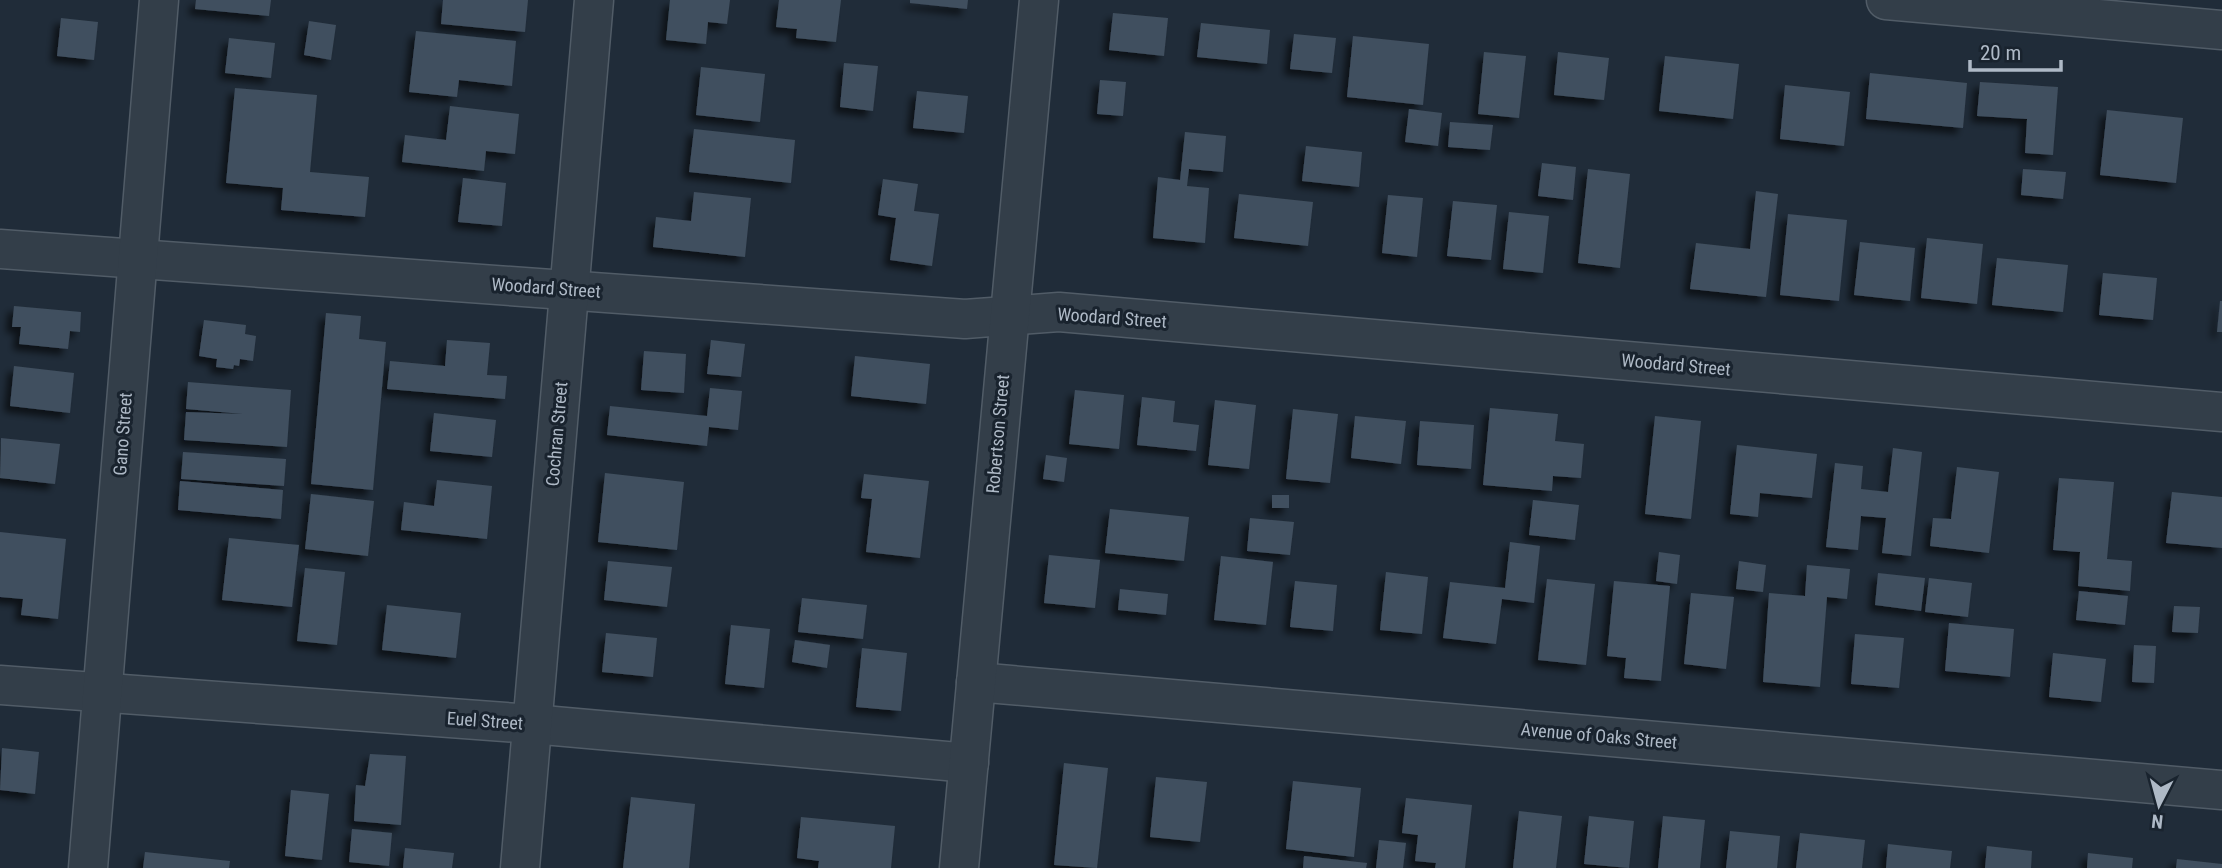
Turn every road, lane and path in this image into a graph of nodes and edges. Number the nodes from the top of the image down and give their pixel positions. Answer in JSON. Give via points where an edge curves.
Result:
{"nodes":[{"id":1,"x":159,"y":0,"type":"edge"},
{"id":2,"x":593,"y":0,"type":"edge"},
{"id":3,"x":1039,"y":0,"type":"edge"},
{"id":4,"x":1886,"y":0,"type":"edge"},
{"id":5,"x":2222,"y":30,"type":"edge"},
{"id":6,"x":0,"y":249,"type":"edge"},
{"id":7,"x":136,"y":258,"type":"junction"},
{"id":8,"x":570,"y":290,"type":"junction"},
{"id":9,"x":1009,"y":316,"type":"junction"},
{"id":10,"x":2222,"y":412,"type":"edge"},
{"id":11,"x":976,"y":682,"type":"junction"},
{"id":12,"x":0,"y":685,"type":"edge"},
{"id":13,"x":103,"y":693,"type":"junction"},
{"id":14,"x":532,"y":724,"type":"junction"},
{"id":15,"x":969,"y":764,"type":"junction"},
{"id":16,"x":2222,"y":790,"type":"edge"},
{"id":17,"x":88,"y":868,"type":"edge"},
{"id":18,"x":520,"y":868,"type":"edge"},
{"id":19,"x":958,"y":868,"type":"edge"}],
"edges":[{"from":1,"to":7,"type":"street","name":"Gano Street"},
{"from":2,"to":8,"type":"street","name":"Cochran Street"},
{"from":3,"to":9,"type":"street","name":"Robertson Street"},
{"from":4,"to":5,"type":"street"},
{"from":6,"to":7,"type":"street","name":"Woodard Street"},
{"from":7,"to":8,"type":"street","name":"Woodard Street"},
{"from":7,"to":13,"type":"street","name":"Gano Street"},
{"from":8,"to":9,"type":"street","name":"Woodard Street","via":[[965,319]]},
{"from":8,"to":14,"type":"street","name":"Cochran Street"},
{"from":9,"to":10,"type":"street","name":"Woodard Street","via":[[1073,313]]},
{"from":9,"to":11,"type":"street","name":"Robertson Street"},
{"from":11,"to":15,"type":"street","name":"Robertson Street"},
{"from":11,"to":16,"type":"street","name":"Avenue of Oaks Street"},
{"from":12,"to":13,"type":"street","name":"Euel Street"},
{"from":13,"to":14,"type":"street","name":"Euel Street"},
{"from":13,"to":17,"type":"street","name":"Gano Street"},
{"from":14,"to":15,"type":"street","name":"Euel Street"},
{"from":14,"to":18,"type":"street","name":"Cochran Street"},
{"from":15,"to":19,"type":"street","name":"Robertson Street"}]}
